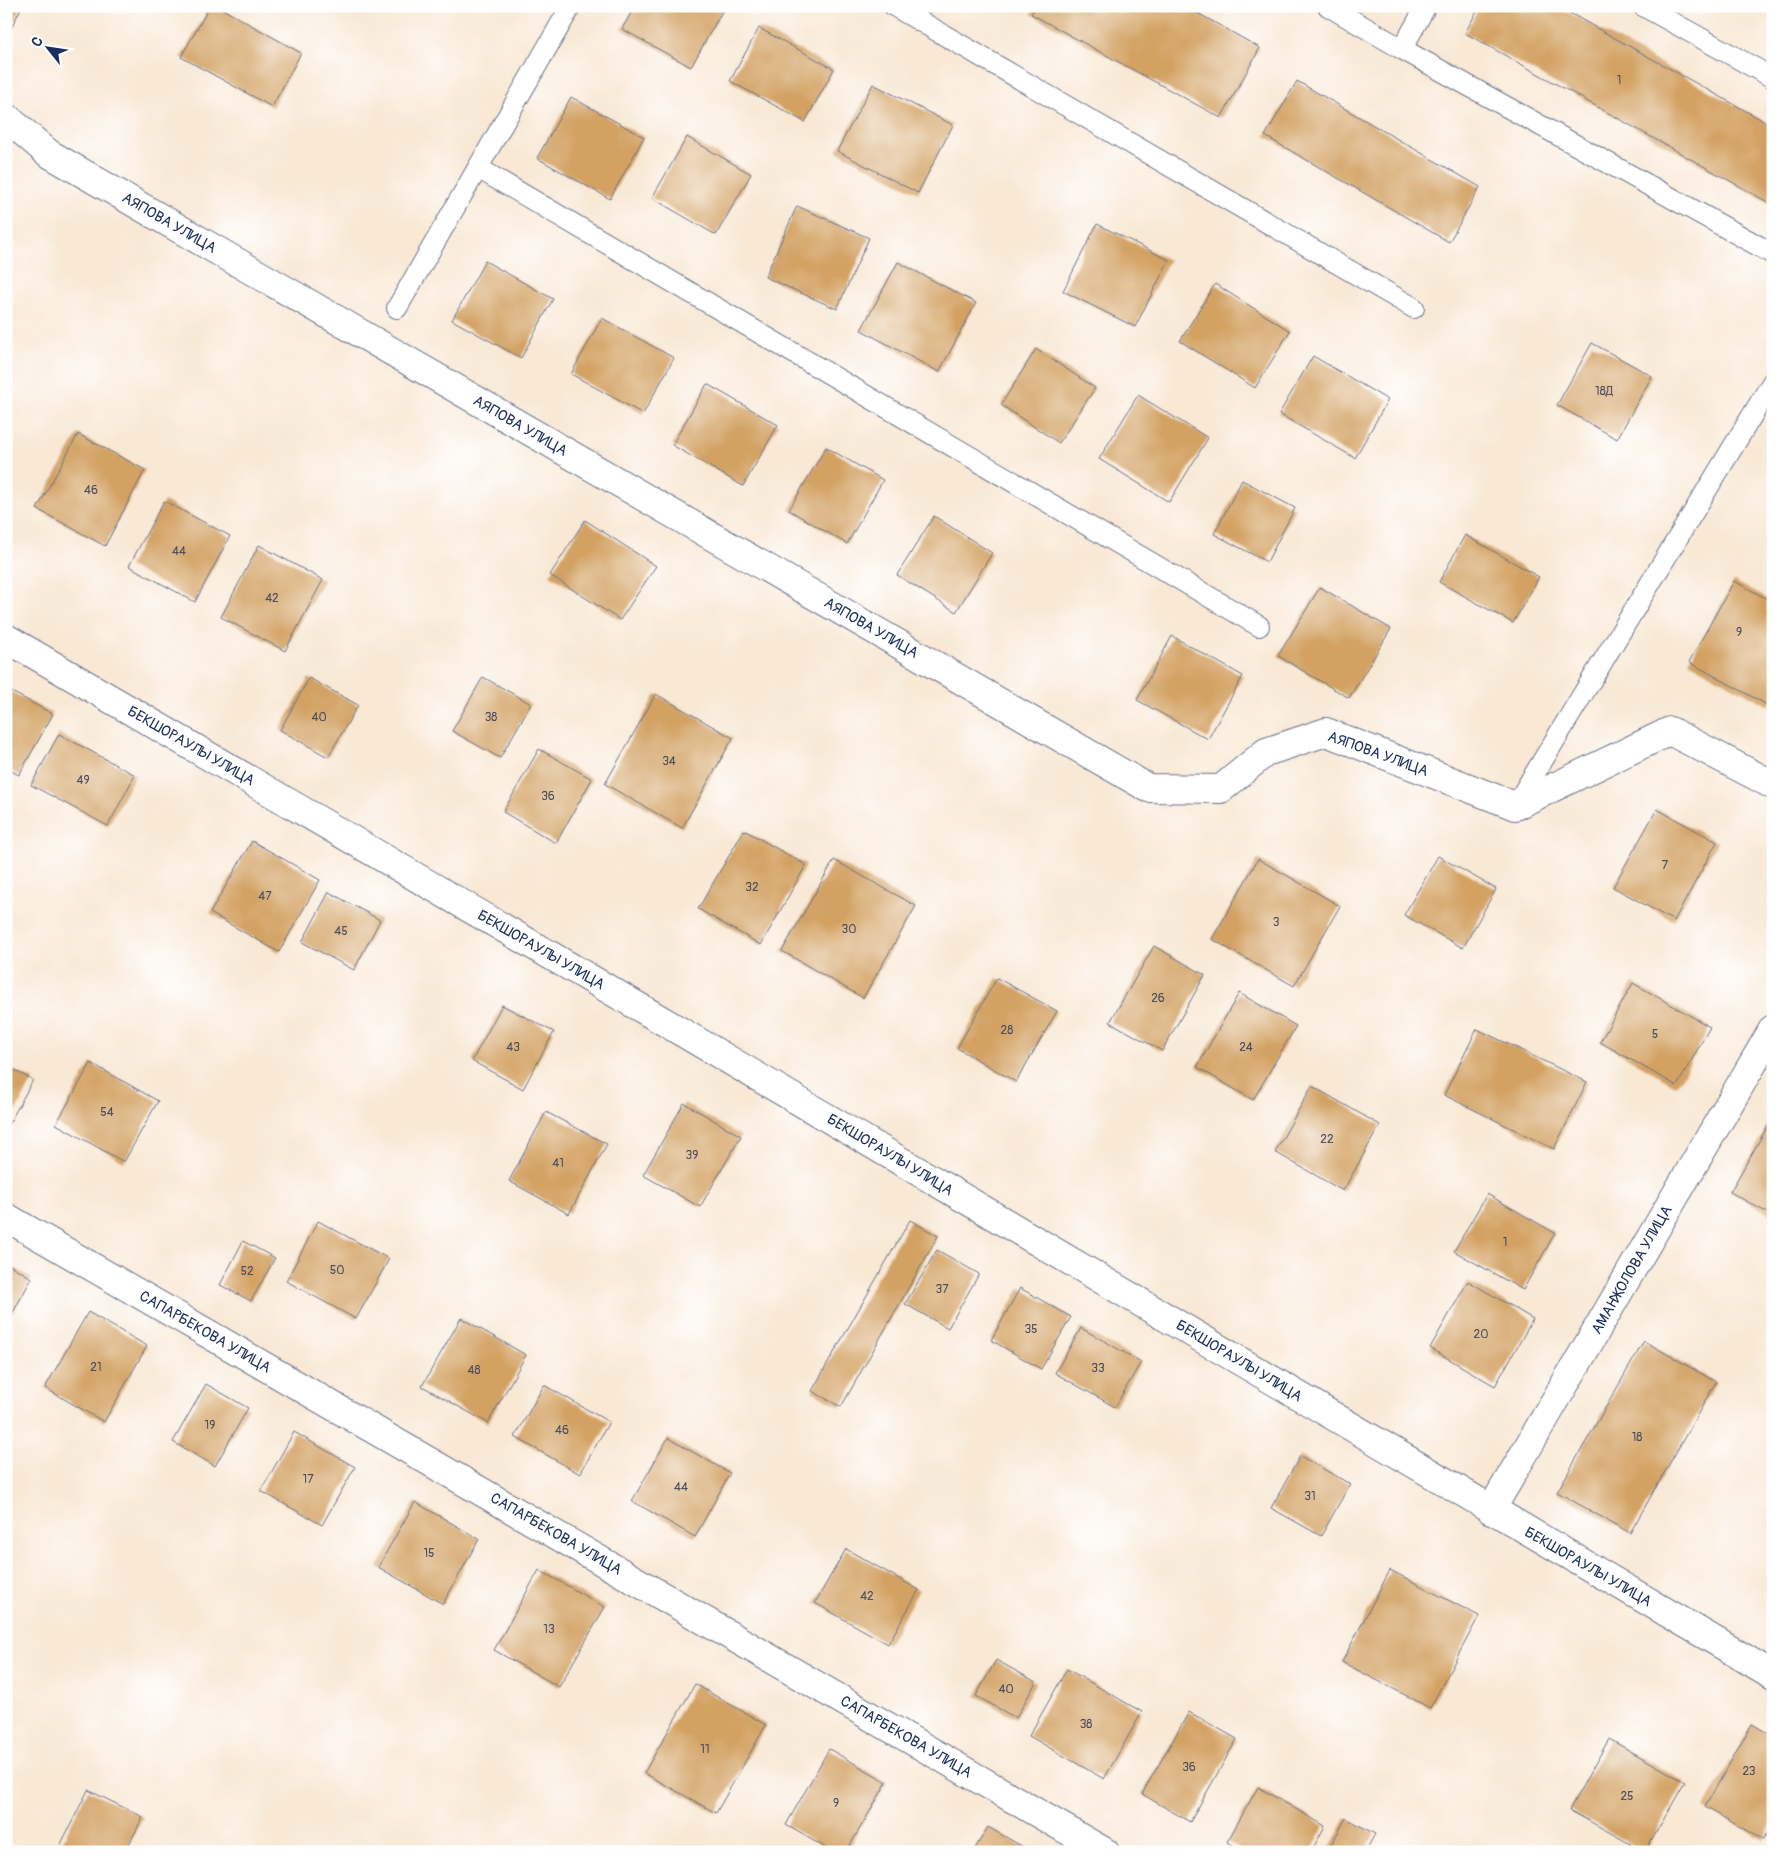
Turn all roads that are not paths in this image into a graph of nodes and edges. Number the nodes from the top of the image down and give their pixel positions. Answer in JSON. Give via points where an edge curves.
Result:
{"nodes":[{"id":1,"x":572,"y":6,"type":"edge"},
{"id":2,"x":894,"y":6,"type":"edge"},
{"id":3,"x":1328,"y":6,"type":"edge"},
{"id":4,"x":1426,"y":6,"type":"edge"},
{"id":5,"x":1643,"y":6,"type":"edge"},
{"id":6,"x":1402,"y":49,"type":"junction"},
{"id":7,"x":1773,"y":78,"type":"edge"},
{"id":8,"x":6,"y":117,"type":"edge"},
{"id":9,"x":478,"y":168,"type":"junction"},
{"id":10,"x":1773,"y":254,"type":"edge"},
{"id":11,"x":398,"y":308,"type":"dead end"},
{"id":12,"x":1414,"y":308,"type":"dead end"},
{"id":13,"x":1773,"y":381,"type":"edge"},
{"id":14,"x":1259,"y":626,"type":"dead end"},
{"id":15,"x":6,"y":638,"type":"edge"},
{"id":16,"x":1773,"y":785,"type":"edge"},
{"id":17,"x":1515,"y":806,"type":"junction"},
{"id":18,"x":1769,"y":1044,"type":"edge"},
{"id":19,"x":6,"y":1217,"type":"edge"},
{"id":20,"x":1491,"y":1510,"type":"junction"},
{"id":21,"x":1773,"y":1675,"type":"edge"},
{"id":22,"x":1105,"y":1852,"type":"edge"}],
"edges":[{"from":1,"to":9,"type":"lane"},
{"from":2,"to":12,"type":"lane"},
{"from":3,"to":6,"type":"lane"},
{"from":4,"to":6,"type":"lane"},
{"from":5,"to":7,"type":"lane"},
{"from":6,"to":10,"type":"lane"},
{"from":8,"to":17,"type":"street","name":"АЯПОВА УЛИЦА","via":[[48,153],[1148,788],[1221,789],[1266,752],[1326,732]]},
{"from":9,"to":11,"type":"lane"},
{"from":9,"to":14,"type":"lane"},
{"from":13,"to":17,"type":"lane"},
{"from":15,"to":20,"type":"street","name":"БЕКШОРАУЛЫ УЛИЦА","via":[[652,1014]]},
{"from":16,"to":17,"type":"street","via":[[1670,731]]},
{"from":18,"to":20,"type":"street","name":"АМАНЖОЛОВА УЛИЦА"},
{"from":19,"to":22,"type":"street","name":"САПАРБЕКОВА УЛИЦА"},
{"from":20,"to":21,"type":"street","name":"БЕКШОРАУЛЫ УЛИЦА"}]}
